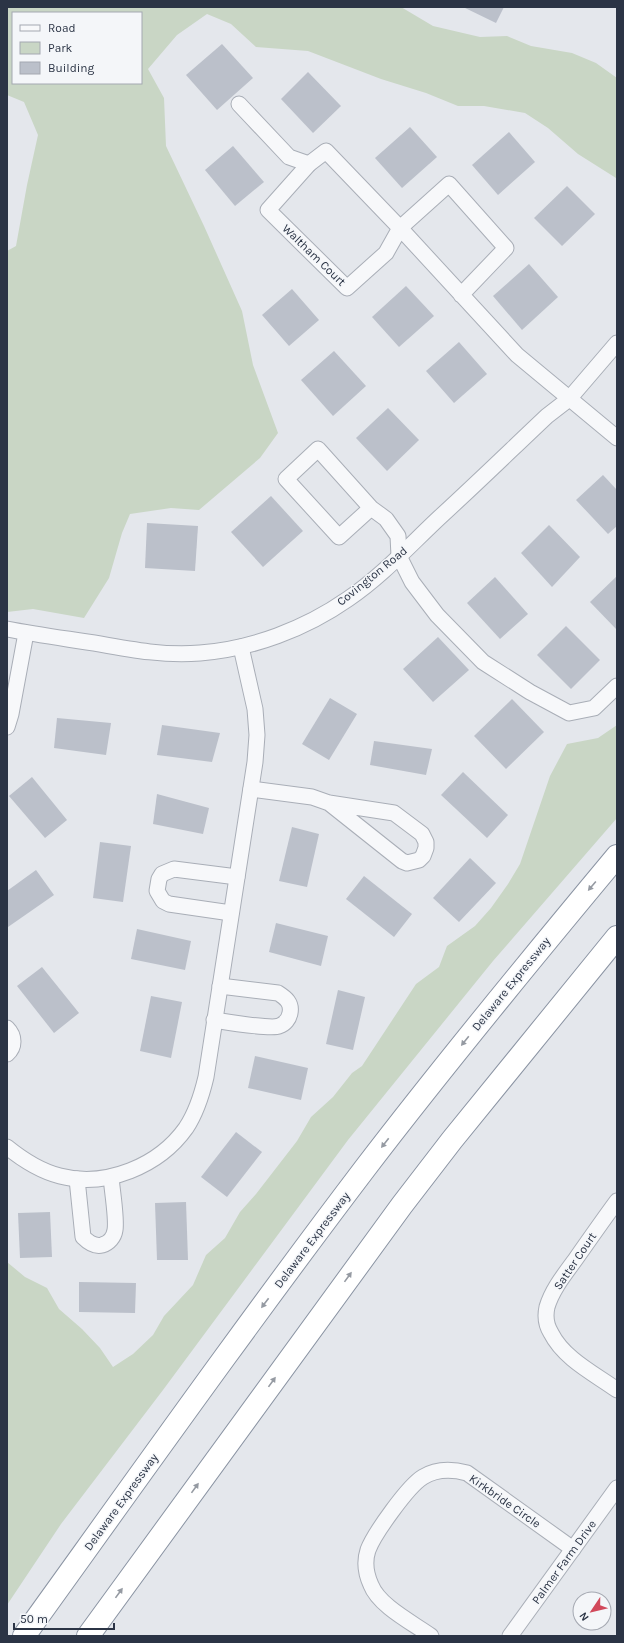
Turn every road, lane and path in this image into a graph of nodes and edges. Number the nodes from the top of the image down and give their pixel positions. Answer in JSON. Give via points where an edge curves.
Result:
{"nodes":[{"id":1,"x":239,"y":104,"type":"dead end"},
{"id":2,"x":309,"y":164,"type":"junction"},
{"id":3,"x":400,"y":228,"type":"junction"},
{"id":4,"x":461,"y":295,"type":"junction"},
{"id":5,"x":617,"y":343,"type":"edge"},
{"id":6,"x":569,"y":399,"type":"junction"},
{"id":7,"x":617,"y":438,"type":"edge"},
{"id":8,"x":371,"y":508,"type":"junction"},
{"id":9,"x":399,"y":556,"type":"junction"},
{"id":10,"x":7,"y":629,"type":"edge"},
{"id":11,"x":26,"y":632,"type":"junction"},
{"id":12,"x":241,"y":647,"type":"junction"},
{"id":13,"x":617,"y":686,"type":"edge"},
{"id":14,"x":7,"y":727,"type":"edge"},
{"id":15,"x":251,"y":788,"type":"junction"},
{"id":16,"x":329,"y":803,"type":"junction"},
{"id":17,"x":617,"y":856,"type":"edge"},
{"id":18,"x":237,"y":877,"type":"junction"},
{"id":19,"x":231,"y":913,"type":"junction"},
{"id":20,"x":617,"y":937,"type":"edge"},
{"id":21,"x":220,"y":986,"type":"junction"},
{"id":22,"x":214,"y":1020,"type":"junction"},
{"id":23,"x":7,"y":1028,"type":"edge"},
{"id":24,"x":7,"y":1054,"type":"edge"},
{"id":25,"x":7,"y":1147,"type":"edge"},
{"id":26,"x":111,"y":1177,"type":"junction"},
{"id":27,"x":77,"y":1179,"type":"junction"},
{"id":28,"x":617,"y":1201,"type":"edge"},
{"id":29,"x":617,"y":1390,"type":"edge"},
{"id":30,"x":617,"y":1488,"type":"edge"},
{"id":31,"x":573,"y":1549,"type":"junction"},
{"id":32,"x":24,"y":1636,"type":"edge"},
{"id":33,"x":88,"y":1636,"type":"edge"},
{"id":34,"x":430,"y":1636,"type":"edge"},
{"id":35,"x":510,"y":1636,"type":"edge"}],
"edges":[{"from":1,"to":2,"type":"street","via":[[290,157]]},
{"from":2,"to":3,"type":"street","name":"Waltham Court","via":[[326,151]]},
{"from":2,"to":3,"type":"street","name":"Waltham Court","via":[[268,210],[347,288],[386,253]]},
{"from":3,"to":4,"type":"street","name":"Waltham Court"},
{"from":3,"to":4,"type":"street","name":"Waltham Court","via":[[448,184],[506,248]]},
{"from":4,"to":6,"type":"street","name":"Waltham Court","via":[[517,355]]},
{"from":5,"to":6,"type":"street","name":"Covington Road"},
{"from":6,"to":7,"type":"street","name":"Waltham Court"},
{"from":6,"to":9,"type":"street","name":"Covington Road","via":[[547,416]]},
{"from":8,"to":8,"type":"street","via":[[318,449],[286,478],[339,537]]},
{"from":8,"to":9,"type":"street","via":[[386,519],[398,536]]},
{"from":9,"to":12,"type":"street","name":"Covington Road","via":[[349,599],[329,611],[286,632]]},
{"from":9,"to":13,"type":"street","via":[[412,582],[437,615],[483,662],[530,692],[569,713],[594,708]]},
{"from":10,"to":11,"type":"street","name":"Covington Road"},
{"from":11,"to":12,"type":"street","name":"Covington Road","via":[[170,654],[199,654]]},
{"from":11,"to":14,"type":"street"},
{"from":12,"to":15,"type":"street","via":[[253,694],[257,735]]},
{"from":15,"to":16,"type":"street","via":[[312,797]]},
{"from":15,"to":18,"type":"street"},
{"from":16,"to":16,"type":"street","via":[[402,861],[413,862],[423,856],[426,842],[422,834],[394,813]]},
{"from":17,"to":32,"type":"highway","name":"Delaware Expressway","one_way":true,"via":[[366,1167],[248,1325]]},
{"from":18,"to":19,"type":"street"},
{"from":18,"to":19,"type":"street","via":[[174,869],[162,874],[157,885],[159,897],[169,904]]},
{"from":19,"to":21,"type":"street"},
{"from":33,"to":20,"type":"highway","one_way":true,"via":[[402,1205]]},
{"from":21,"to":22,"type":"street"},
{"from":21,"to":22,"type":"street","via":[[278,993],[289,1002],[291,1010],[287,1021],[278,1027]]},
{"from":22,"to":26,"type":"street","via":[[203,1090],[187,1126],[156,1158]]},
{"from":23,"to":24,"type":"street","via":[[13,1038],[11,1050]]},
{"from":25,"to":27,"type":"street","via":[[37,1168]]},
{"from":26,"to":27,"type":"street"},
{"from":26,"to":27,"type":"street","via":[[116,1229],[109,1242],[101,1245],[92,1244],[83,1237]]},
{"from":28,"to":29,"type":"street","name":"Satter Court","via":[[559,1283],[547,1307],[546,1316],[547,1326],[561,1348]]},
{"from":30,"to":31,"type":"street","name":"Palmer Farm Drive"},
{"from":31,"to":34,"type":"street","name":"Kirkbride Circle","via":[[467,1473],[443,1470],[423,1477],[404,1496],[375,1536],[368,1550],[366,1573],[376,1594],[384,1602]]},
{"from":31,"to":35,"type":"street","name":"Palmer Farm Drive"}]}
